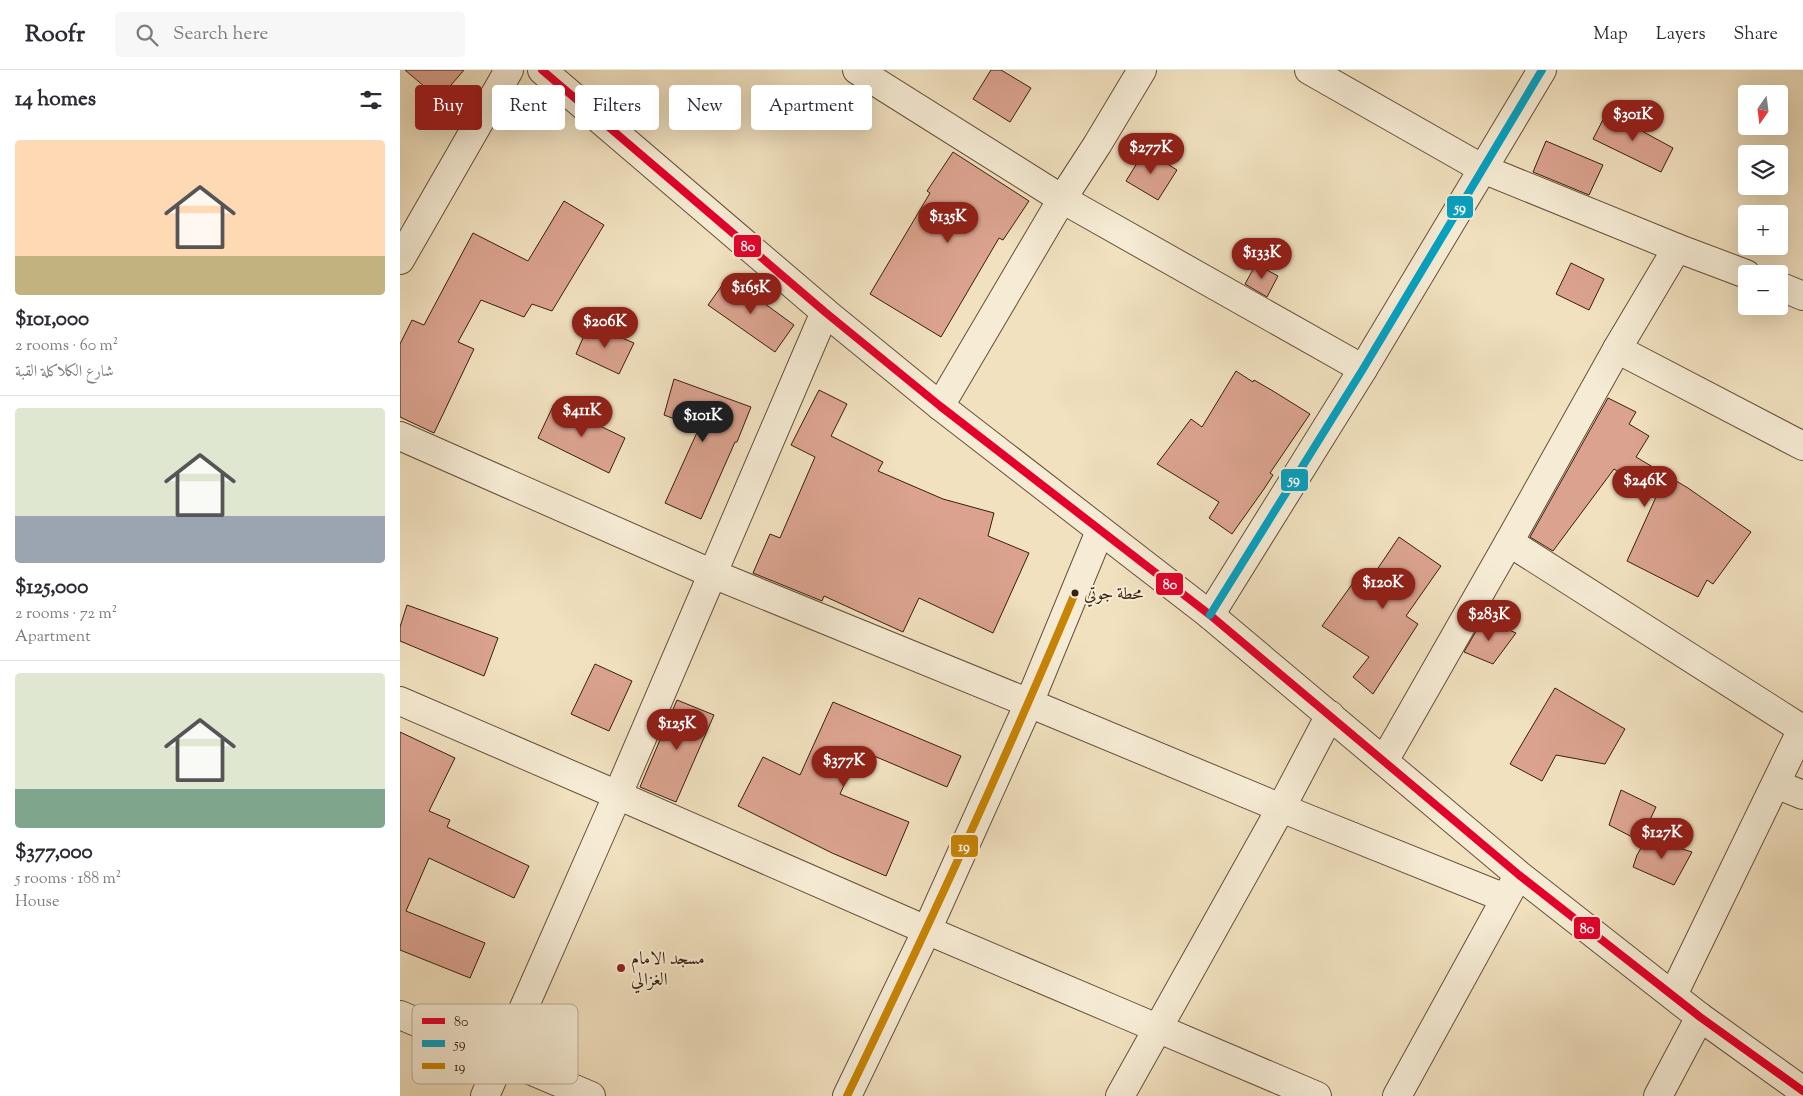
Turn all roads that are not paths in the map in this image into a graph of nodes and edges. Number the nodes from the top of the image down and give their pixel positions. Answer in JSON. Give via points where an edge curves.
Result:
{"nodes":[{"id":1,"x":509,"y":70,"type":"edge"},
{"id":2,"x":857,"y":70,"type":"edge"},
{"id":3,"x":1142,"y":70,"type":"edge"},
{"id":4,"x":1309,"y":70,"type":"edge"},
{"id":5,"x":1542,"y":70,"type":"edge"},
{"id":6,"x":545,"y":71,"type":"edge"},
{"id":7,"x":1483,"y":169,"type":"junction"},
{"id":8,"x":1062,"y":199,"type":"junction"},
{"id":9,"x":1677,"y":248,"type":"junction"},
{"id":10,"x":400,"y":260,"type":"edge"},
{"id":11,"x":1738,"y":271,"type":"edge"},
{"id":12,"x":1788,"y":290,"type":"edge"},
{"id":13,"x":1803,"y":296,"type":"edge"},
{"id":14,"x":825,"y":312,"type":"junction"},
{"id":15,"x":1617,"y":349,"type":"junction"},
{"id":16,"x":1363,"y":369,"type":"junction"},
{"id":17,"x":940,"y":406,"type":"junction"},
{"id":18,"x":400,"y":436,"type":"edge"},
{"id":19,"x":1803,"y":446,"type":"edge"},
{"id":20,"x":1100,"y":531,"type":"junction"},
{"id":21,"x":1510,"y":542,"type":"junction"},
{"id":22,"x":714,"y":574,"type":"junction"},
{"id":23,"x":1210,"y":615,"type":"junction"},
{"id":24,"x":400,"y":700,"type":"edge"},
{"id":25,"x":1029,"y":702,"type":"junction"},
{"id":26,"x":1330,"y":716,"type":"junction"},
{"id":27,"x":1803,"y":728,"type":"edge"},
{"id":28,"x":1384,"y":761,"type":"junction"},
{"id":29,"x":1776,"y":784,"type":"junction"},
{"id":30,"x":618,"y":794,"type":"junction"},
{"id":31,"x":1803,"y":795,"type":"edge"},
{"id":32,"x":1281,"y":808,"type":"junction"},
{"id":33,"x":1519,"y":875,"type":"junction"},
{"id":34,"x":1505,"y":898,"type":"junction"},
{"id":35,"x":927,"y":930,"type":"junction"},
{"id":36,"x":1673,"y":995,"type":"junction"},
{"id":37,"x":526,"y":1004,"type":"edge"},
{"id":38,"x":400,"y":1014,"type":"edge"},
{"id":39,"x":1700,"y":1017,"type":"junction"},
{"id":40,"x":412,"y":1019,"type":"edge"},
{"id":41,"x":1158,"y":1027,"type":"junction"},
{"id":42,"x":491,"y":1084,"type":"edge"},
{"id":43,"x":562,"y":1084,"type":"edge"},
{"id":44,"x":1803,"y":1091,"type":"edge"},
{"id":45,"x":485,"y":1096,"type":"edge"},
{"id":46,"x":591,"y":1096,"type":"edge"},
{"id":47,"x":847,"y":1096,"type":"edge"},
{"id":48,"x":1120,"y":1096,"type":"edge"},
{"id":49,"x":1317,"y":1096,"type":"edge"},
{"id":50,"x":1397,"y":1096,"type":"edge"},
{"id":51,"x":1658,"y":1096,"type":"edge"}],
"edges":[{"from":1,"to":10,"type":"street"},
{"from":2,"to":8,"type":"street"},
{"from":3,"to":8,"type":"street"},
{"from":4,"to":7,"type":"street"},
{"from":5,"to":7,"type":"street"},
{"from":6,"to":14,"type":"street"},
{"from":7,"to":9,"type":"street"},
{"from":7,"to":16,"type":"street"},
{"from":8,"to":16,"type":"street"},
{"from":8,"to":17,"type":"street"},
{"from":9,"to":11,"type":"street"},
{"from":9,"to":15,"type":"street"},
{"from":12,"to":13,"type":"street"},
{"from":14,"to":17,"type":"street"},
{"from":14,"to":22,"type":"street"},
{"from":15,"to":19,"type":"street"},
{"from":15,"to":21,"type":"street"},
{"from":16,"to":23,"type":"street"},
{"from":17,"to":20,"type":"street"},
{"from":18,"to":22,"type":"street"},
{"from":20,"to":23,"type":"street"},
{"from":20,"to":25,"type":"street"},
{"from":21,"to":27,"type":"street"},
{"from":21,"to":28,"type":"street"},
{"from":22,"to":25,"type":"street"},
{"from":22,"to":30,"type":"street"},
{"from":23,"to":26,"type":"street"},
{"from":24,"to":30,"type":"street"},
{"from":25,"to":32,"type":"street"},
{"from":25,"to":35,"type":"street"},
{"from":26,"to":28,"type":"street"},
{"from":26,"to":32,"type":"street"},
{"from":27,"to":29,"type":"street"},
{"from":28,"to":33,"type":"street"},
{"from":29,"to":31,"type":"street"},
{"from":29,"to":36,"type":"street"},
{"from":30,"to":35,"type":"street"},
{"from":30,"to":37,"type":"street"},
{"from":32,"to":34,"type":"street"},
{"from":32,"to":41,"type":"street"},
{"from":33,"to":34,"type":"street"},
{"from":33,"to":36,"type":"street"},
{"from":34,"to":50,"type":"street"},
{"from":35,"to":41,"type":"street"},
{"from":35,"to":47,"type":"street"},
{"from":36,"to":39,"type":"street"},
{"from":38,"to":40,"type":"street"},
{"from":39,"to":44,"type":"street"},
{"from":39,"to":51,"type":"street"},
{"from":41,"to":48,"type":"street"},
{"from":41,"to":49,"type":"street"},
{"from":42,"to":45,"type":"street"},
{"from":43,"to":46,"type":"street"}]}
